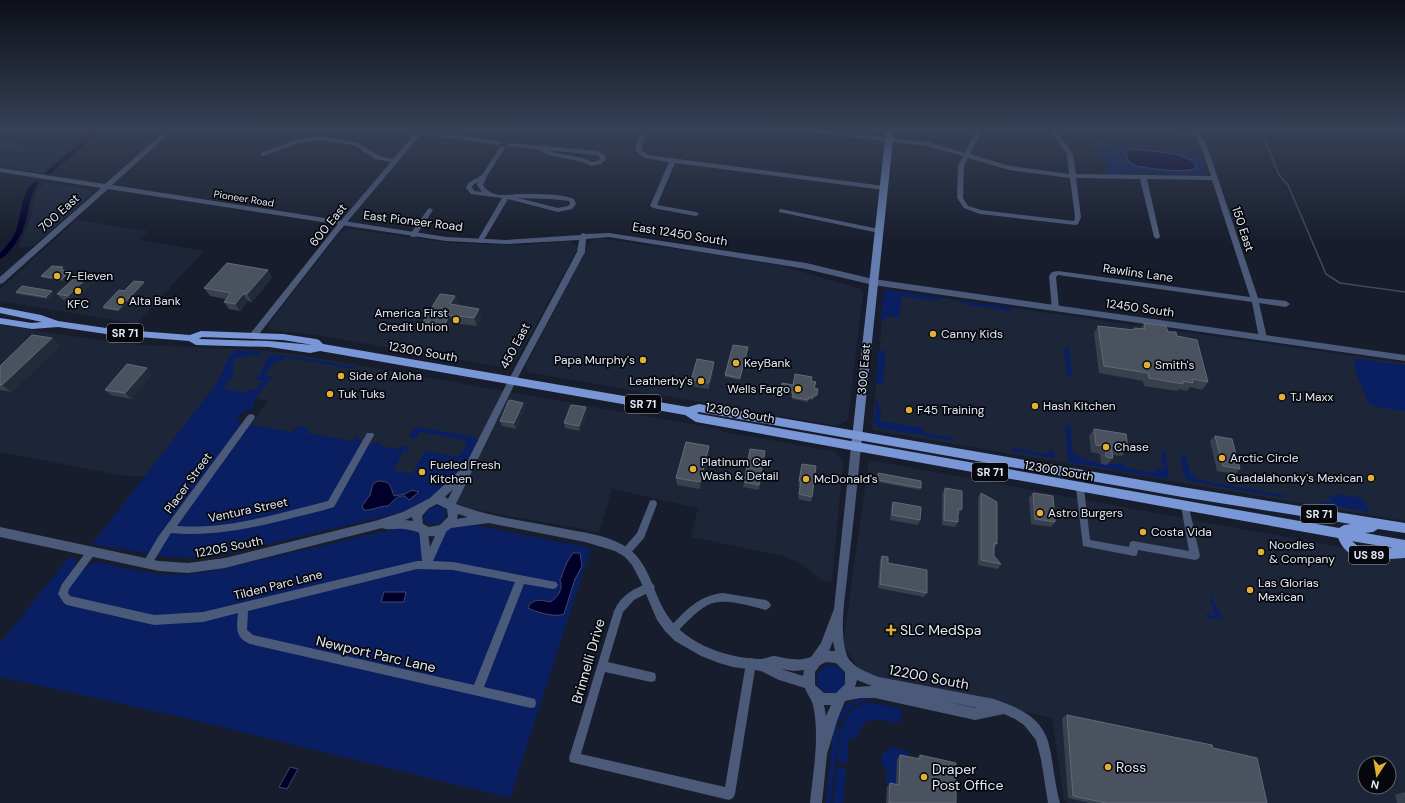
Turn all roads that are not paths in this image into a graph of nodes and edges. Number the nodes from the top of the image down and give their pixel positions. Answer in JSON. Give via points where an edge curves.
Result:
{"nodes":[{"id":1,"x":128,"y":167,"type":"edge"},
{"id":2,"x":390,"y":167,"type":"edge"},
{"id":3,"x":488,"y":167,"type":"edge"},
{"id":4,"x":670,"y":167,"type":"edge"},
{"id":5,"x":729,"y":167,"type":"edge"},
{"id":6,"x":886,"y":167,"type":"edge"},
{"id":7,"x":961,"y":167,"type":"edge"},
{"id":8,"x":1007,"y":167,"type":"edge"},
{"id":9,"x":1072,"y":167,"type":"edge"},
{"id":10,"x":1211,"y":167,"type":"edge"},
{"id":11,"x":0,"y":170,"type":"edge"},
{"id":12,"x":484,"y":176,"type":"junction"},
{"id":13,"x":1074,"y":177,"type":"junction"},
{"id":14,"x":1143,"y":177,"type":"junction"},
{"id":15,"x":1215,"y":178,"type":"junction"},
{"id":16,"x":106,"y":187,"type":"junction"},
{"id":17,"x":884,"y":188,"type":"junction"},
{"id":18,"x":489,"y":194,"type":"junction"},
{"id":19,"x":506,"y":197,"type":"junction"},
{"id":20,"x":430,"y":210,"type":"dead end"},
{"id":21,"x":781,"y":212,"type":"dead end"},
{"id":22,"x":696,"y":214,"type":"dead end"},
{"id":23,"x":342,"y":224,"type":"junction"},
{"id":24,"x":879,"y":231,"type":"junction"},
{"id":25,"x":413,"y":235,"type":"junction"},
{"id":26,"x":583,"y":235,"type":"junction"},
{"id":27,"x":1157,"y":237,"type":"dead end"},
{"id":28,"x":480,"y":241,"type":"junction"},
{"id":29,"x":0,"y":281,"type":"edge"},
{"id":30,"x":873,"y":282,"type":"junction"},
{"id":31,"x":1255,"y":300,"type":"junction"},
{"id":32,"x":1286,"y":304,"type":"dead end"},
{"id":33,"x":1055,"y":308,"type":"junction"},
{"id":34,"x":0,"y":310,"type":"edge"},
{"id":35,"x":0,"y":321,"type":"edge"},
{"id":36,"x":58,"y":324,"type":"junction"},
{"id":37,"x":252,"y":336,"type":"junction"},
{"id":38,"x":191,"y":338,"type":"junction"},
{"id":39,"x":1263,"y":338,"type":"junction"},
{"id":40,"x":320,"y":347,"type":"junction"},
{"id":41,"x":1405,"y":358,"type":"edge"},
{"id":42,"x":512,"y":381,"type":"junction"},
{"id":43,"x":688,"y":412,"type":"junction"},
{"id":44,"x":251,"y":417,"type":"dead end"},
{"id":45,"x":370,"y":435,"type":"dead end"},
{"id":46,"x":858,"y":435,"type":"junction"},
{"id":47,"x":856,"y":447,"type":"junction"},
{"id":48,"x":468,"y":469,"type":"junction"},
{"id":49,"x":1080,"y":488,"type":"junction"},
{"id":50,"x":429,"y":503,"type":"junction"},
{"id":51,"x":653,"y":504,"type":"dead end"},
{"id":52,"x":451,"y":506,"type":"junction"},
{"id":53,"x":1185,"y":506,"type":"junction"},
{"id":54,"x":493,"y":520,"type":"junction"},
{"id":55,"x":375,"y":526,"type":"junction"},
{"id":56,"x":1393,"y":526,"type":"junction"},
{"id":57,"x":445,"y":527,"type":"junction"},
{"id":58,"x":1405,"y":528,"type":"edge"},
{"id":59,"x":170,"y":529,"type":"junction"},
{"id":60,"x":422,"y":529,"type":"junction"},
{"id":61,"x":0,"y":532,"type":"edge"},
{"id":62,"x":1343,"y":534,"type":"junction"},
{"id":63,"x":1405,"y":545,"type":"edge"},
{"id":64,"x":92,"y":551,"type":"junction"},
{"id":65,"x":626,"y":552,"type":"junction"},
{"id":66,"x":1405,"y":553,"type":"edge"},
{"id":67,"x":147,"y":564,"type":"junction"},
{"id":68,"x":427,"y":564,"type":"junction"},
{"id":69,"x":521,"y":579,"type":"junction"},
{"id":70,"x":553,"y":586,"type":"dead end"},
{"id":71,"x":650,"y":587,"type":"junction"},
{"id":72,"x":766,"y":605,"type":"dead end"},
{"id":73,"x":243,"y":607,"type":"junction"},
{"id":74,"x":839,"y":608,"type":"junction"},
{"id":75,"x":672,"y":631,"type":"junction"},
{"id":76,"x":814,"y":661,"type":"junction"},
{"id":77,"x":757,"y":664,"type":"junction"},
{"id":78,"x":845,"y":664,"type":"junction"},
{"id":79,"x":601,"y":666,"type":"junction"},
{"id":80,"x":651,"y":677,"type":"dead end"},
{"id":81,"x":811,"y":687,"type":"junction"},
{"id":82,"x":477,"y":691,"type":"junction"},
{"id":83,"x":842,"y":697,"type":"junction"},
{"id":84,"x":531,"y":703,"type":"dead end"},
{"id":85,"x":1009,"y":710,"type":"junction"},
{"id":86,"x":821,"y":755,"type":"junction"},
{"id":87,"x":816,"y":803,"type":"edge"},
{"id":88,"x":1054,"y":803,"type":"edge"}],
"edges":[{"from":1,"to":16,"type":"street","name":"700 East"},
{"from":2,"to":23,"type":"street","name":"600 East"},
{"from":3,"to":12,"type":"street"},
{"from":4,"to":22,"type":"street","via":[[653,206]]},
{"from":5,"to":17,"type":"street"},
{"from":6,"to":17,"type":"main road","name":"300 East"},
{"from":7,"to":13,"type":"street","via":[[960,198],[966,207],[980,212],[1076,223],[1078,217]]},
{"from":8,"to":13,"type":"street"},
{"from":9,"to":13,"type":"street"},
{"from":10,"to":15,"type":"street","name":"150 East"},
{"from":11,"to":16,"type":"street","name":"Pioneer Road"},
{"from":12,"to":18,"type":"street","via":[[480,186]]},
{"from":12,"to":18,"type":"street","via":[[472,182],[469,188],[477,194]]},
{"from":13,"to":14,"type":"street"},
{"from":14,"to":15,"type":"street"},
{"from":14,"to":27,"type":"street"},
{"from":15,"to":31,"type":"street","name":"150 East"},
{"from":16,"to":23,"type":"street","name":"Pioneer Road"},
{"from":16,"to":29,"type":"street","name":"700 East"},
{"from":17,"to":24,"type":"main road","name":"300 East"},
{"from":18,"to":19,"type":"street"},
{"from":19,"to":19,"type":"street","via":[[523,195],[566,198],[572,200],[573,204],[570,208],[558,210]]},
{"from":19,"to":28,"type":"street"},
{"from":20,"to":25,"type":"street"},
{"from":21,"to":24,"type":"street"},
{"from":23,"to":25,"type":"street","name":"East Pioneer Road"},
{"from":23,"to":37,"type":"street","name":"600 East"},
{"from":24,"to":30,"type":"main road","name":"300 East"},
{"from":25,"to":28,"type":"street","name":"East Pioneer Road"},
{"from":26,"to":28,"type":"street","name":"East 12450 South","via":[[506,242]]},
{"from":26,"to":30,"type":"street","name":"East 12450 South","via":[[609,235],[806,266]]},
{"from":26,"to":42,"type":"street","name":"450 East","via":[[580,252]]},
{"from":30,"to":33,"type":"street","name":"12450 South"},
{"from":30,"to":46,"type":"main road","name":"300 East"},
{"from":31,"to":32,"type":"street"},
{"from":31,"to":33,"type":"street","name":"Rawlins Lane","via":[[1058,273],[1052,276]]},
{"from":31,"to":39,"type":"street","name":"150 East"},
{"from":33,"to":39,"type":"street","name":"12450 South"},
{"from":34,"to":36,"type":"main road","name":"12300 South","number":"SR 71"},
{"from":35,"to":36,"type":"main road","name":"12300 South","number":"SR 71","via":[[32,326]]},
{"from":36,"to":38,"type":"main road","name":"12300 South","number":"SR 71","via":[[113,332]]},
{"from":37,"to":38,"type":"main road","name":"12300 South","number":"SR 71","via":[[201,334]]},
{"from":37,"to":40,"type":"main road","name":"12300 South","number":"SR 71","via":[[316,342]]},
{"from":38,"to":40,"type":"main road","name":"12300 South","number":"SR 71","via":[[196,342],[269,344],[310,349]]},
{"from":39,"to":41,"type":"street","name":"12450 South"},
{"from":40,"to":42,"type":"main road","name":"12300 South","number":"SR 71"},
{"from":42,"to":43,"type":"main road","name":"12300 South","number":"SR 71"},
{"from":42,"to":48,"type":"street","name":"450 East"},
{"from":43,"to":46,"type":"main road","name":"12300 South","number":"SR 71","via":[[699,408]]},
{"from":43,"to":47,"type":"main road","name":"12300 South","number":"SR 71","via":[[696,418]]},
{"from":44,"to":59,"type":"street","name":"Placer Street"},
{"from":45,"to":59,"type":"street","name":"Ventura Street","via":[[331,504],[221,529],[195,532]]},
{"from":46,"to":47,"type":"main road","name":"300 East"},
{"from":46,"to":56,"type":"main road","name":"12300 South","number":"SR 71"},
{"from":47,"to":49,"type":"main road","name":"12300 South","number":"SR 71"},
{"from":47,"to":74,"type":"street","name":"300 East"},
{"from":48,"to":50,"type":"street","name":"450 East"},
{"from":48,"to":52,"type":"street","name":"450 East"},
{"from":49,"to":53,"type":"main road","name":"12300 South","number":"SR 71"},
{"from":49,"to":53,"type":"street","via":[[1086,543],[1128,551],[1134,552],[1133,545],[1195,556]]},
{"from":50,"to":52,"type":"street","via":[[443,500]]},
{"from":50,"to":55,"type":"street","name":"12205 South","via":[[406,515]]},
{"from":50,"to":60,"type":"street","via":[[417,515],[416,521]]},
{"from":51,"to":65,"type":"street","via":[[641,535]]},
{"from":52,"to":54,"type":"street"},
{"from":52,"to":57,"type":"street","via":[[454,515]]},
{"from":53,"to":62,"type":"main road","name":"12300 South","number":"SR 71"},
{"from":54,"to":57,"type":"street","via":[[470,520]]},
{"from":54,"to":65,"type":"street","via":[[604,542]]},
{"from":55,"to":60,"type":"street","name":"12205 South","via":[[403,524]]},
{"from":55,"to":67,"type":"street","name":"12205 South","via":[[224,563],[188,568]]},
{"from":56,"to":58,"type":"main road","name":"12300 South","number":"US 89"},
{"from":56,"to":62,"type":"main road","number":"US 89","via":[[1349,529],[1344,530]]},
{"from":57,"to":60,"type":"street","via":[[433,532]]},
{"from":57,"to":68,"type":"street"},
{"from":59,"to":67,"type":"street","name":"Placer Street"},
{"from":60,"to":68,"type":"street"},
{"from":61,"to":64,"type":"street","name":"12205 South"},
{"from":62,"to":63,"type":"main road","name":"12300 South","number":"SR 71"},
{"from":62,"to":66,"type":"main road","number":"US 89","via":[[1346,542],[1360,554]]},
{"from":64,"to":67,"type":"street","name":"12205 South"},
{"from":64,"to":73,"type":"street","name":"Tilden Parc Lane","via":[[64,589],[64,597],[70,602],[136,617],[170,620],[203,617]]},
{"from":65,"to":71,"type":"street","via":[[641,567]]},
{"from":68,"to":69,"type":"street","name":"Tilden Parc Lane","via":[[453,566]]},
{"from":68,"to":73,"type":"street","name":"Tilden Parc Lane"},
{"from":69,"to":70,"type":"street","name":"Tilden Parc Lane"},
{"from":69,"to":82,"type":"street"},
{"from":71,"to":75,"type":"street","via":[[662,618]]},
{"from":71,"to":79,"type":"street","name":"Brinnelli Drive","via":[[630,596],[619,609]]},
{"from":72,"to":75,"type":"street","via":[[726,597],[710,599],[698,605]]},
{"from":73,"to":82,"type":"street","name":"Newport Parc Lane","via":[[242,632],[250,639]]},
{"from":74,"to":76,"type":"street","name":"300 East","via":[[826,646]]},
{"from":74,"to":78,"type":"street","name":"300 East","via":[[838,637]]},
{"from":75,"to":77,"type":"street","via":[[698,649],[720,657]]},
{"from":76,"to":77,"type":"street","via":[[793,666],[774,662]]},
{"from":76,"to":78,"type":"street","via":[[826,656],[838,658]]},
{"from":76,"to":81,"type":"street","via":[[808,673]]},
{"from":77,"to":79,"type":"street","name":"Brinnelli Drive","via":[[729,794],[574,758]]},
{"from":77,"to":81,"type":"street","via":[[794,677]]},
{"from":78,"to":83,"type":"street","via":[[852,682]]},
{"from":78,"to":85,"type":"street","name":"12200 South","via":[[861,676],[879,683]]},
{"from":79,"to":80,"type":"street"},
{"from":81,"to":83,"type":"street","via":[[826,699]]},
{"from":81,"to":86,"type":"street","via":[[820,709]]},
{"from":82,"to":84,"type":"street","name":"Newport Parc Lane"},
{"from":83,"to":85,"type":"street","name":"12200 South","via":[[860,692],[875,692],[975,714],[997,709]]},
{"from":83,"to":86,"type":"street","via":[[832,717]]},
{"from":85,"to":88,"type":"street","name":"12200 South","via":[[1031,724],[1043,740]]},
{"from":86,"to":87,"type":"street"}]}
